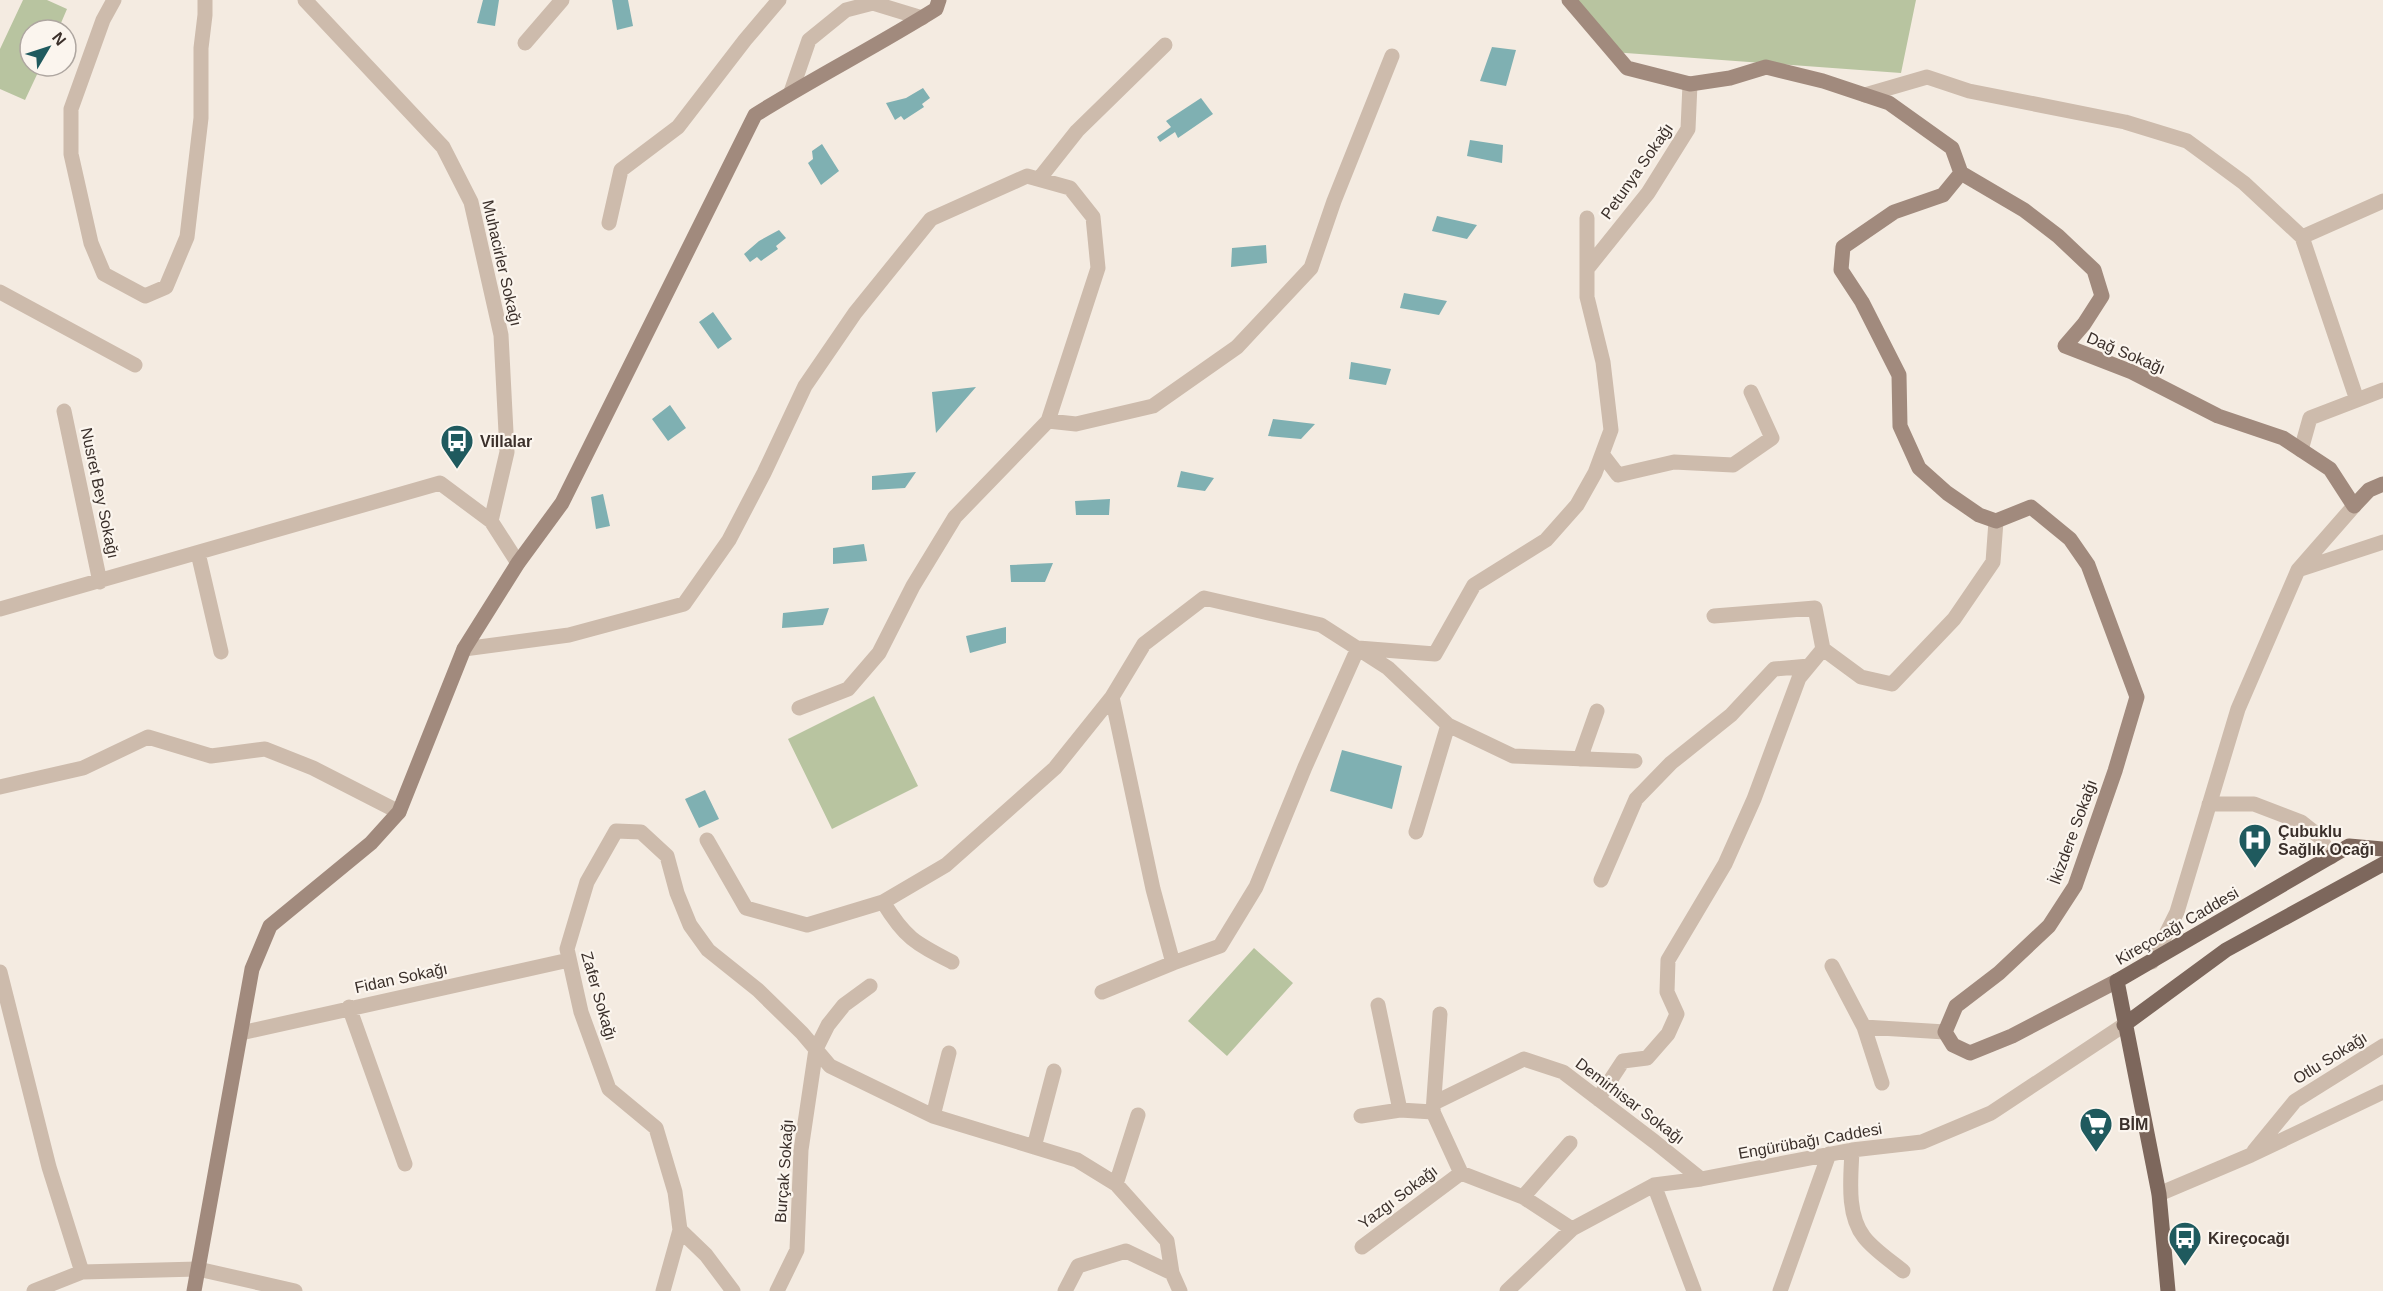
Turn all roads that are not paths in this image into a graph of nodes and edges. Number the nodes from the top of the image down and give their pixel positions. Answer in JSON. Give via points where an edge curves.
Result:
{"nodes":[{"id":1,"x":114,"y":0,"type":"edge"},
{"id":2,"x":205,"y":0,"type":"edge"},
{"id":3,"x":305,"y":0,"type":"edge"},
{"id":4,"x":562,"y":0,"type":"edge"},
{"id":5,"x":779,"y":0,"type":"edge"},
{"id":6,"x":939,"y":0,"type":"edge"},
{"id":7,"x":1569,"y":0,"type":"edge"},
{"id":8,"x":922,"y":18,"type":"junction"},
{"id":9,"x":525,"y":43,"type":"dead end"},
{"id":10,"x":1165,"y":45,"type":"dead end"},
{"id":11,"x":1392,"y":56,"type":"dead end"},
{"id":12,"x":1690,"y":84,"type":"junction"},
{"id":13,"x":791,"y":93,"type":"junction"},
{"id":14,"x":1866,"y":95,"type":"junction"},
{"id":15,"x":1961,"y":173,"type":"junction"},
{"id":16,"x":1039,"y":179,"type":"junction"},
{"id":17,"x":2383,"y":201,"type":"edge"},
{"id":18,"x":1587,"y":218,"type":"dead end"},
{"id":19,"x":609,"y":223,"type":"dead end"},
{"id":20,"x":2302,"y":237,"type":"junction"},
{"id":21,"x":1587,"y":269,"type":"junction"},
{"id":22,"x":0,"y":292,"type":"edge"},
{"id":23,"x":135,"y":365,"type":"dead end"},
{"id":24,"x":2383,"y":390,"type":"edge"},
{"id":25,"x":1751,"y":392,"type":"dead end"},
{"id":26,"x":2357,"y":400,"type":"junction"},
{"id":27,"x":64,"y":411,"type":"dead end"},
{"id":28,"x":1048,"y":422,"type":"junction"},
{"id":29,"x":2301,"y":450,"type":"junction"},
{"id":30,"x":1602,"y":454,"type":"junction"},
{"id":31,"x":2383,"y":484,"type":"edge"},
{"id":32,"x":2354,"y":506,"type":"junction"},
{"id":33,"x":490,"y":520,"type":"junction"},
{"id":34,"x":1996,"y":521,"type":"junction"},
{"id":35,"x":2383,"y":542,"type":"edge"},
{"id":36,"x":198,"y":553,"type":"junction"},
{"id":37,"x":518,"y":563,"type":"junction"},
{"id":38,"x":2298,"y":570,"type":"junction"},
{"id":39,"x":100,"y":582,"type":"junction"},
{"id":40,"x":0,"y":609,"type":"edge"},
{"id":41,"x":1713,"y":616,"type":"dead end"},
{"id":42,"x":1358,"y":648,"type":"junction"},
{"id":43,"x":464,"y":649,"type":"junction"},
{"id":44,"x":1823,"y":649,"type":"junction"},
{"id":45,"x":221,"y":652,"type":"dead end"},
{"id":46,"x":1809,"y":666,"type":"junction"},
{"id":47,"x":1112,"y":697,"type":"junction"},
{"id":48,"x":799,"y":708,"type":"dead end"},
{"id":49,"x":1597,"y":711,"type":"dead end"},
{"id":50,"x":1448,"y":725,"type":"junction"},
{"id":51,"x":1580,"y":759,"type":"junction"},
{"id":52,"x":1635,"y":761,"type":"dead end"},
{"id":53,"x":0,"y":787,"type":"edge"},
{"id":54,"x":2209,"y":804,"type":"junction"},
{"id":55,"x":399,"y":812,"type":"junction"},
{"id":56,"x":1416,"y":832,"type":"dead end"},
{"id":57,"x":707,"y":840,"type":"dead end"},
{"id":58,"x":2383,"y":849,"type":"edge"},
{"id":59,"x":2331,"y":857,"type":"junction"},
{"id":60,"x":2383,"y":864,"type":"edge"},
{"id":61,"x":1601,"y":880,"type":"dead end"},
{"id":62,"x":883,"y":902,"type":"junction"},
{"id":63,"x":569,"y":960,"type":"junction"},
{"id":64,"x":952,"y":962,"type":"dead end"},
{"id":65,"x":2152,"y":962,"type":"junction"},
{"id":66,"x":1173,"y":963,"type":"junction"},
{"id":67,"x":1832,"y":966,"type":"dead end"},
{"id":68,"x":0,"y":972,"type":"edge"},
{"id":69,"x":2117,"y":981,"type":"junction"},
{"id":70,"x":870,"y":986,"type":"dead end"},
{"id":71,"x":1102,"y":992,"type":"dead end"},
{"id":72,"x":1378,"y":1005,"type":"dead end"},
{"id":73,"x":349,"y":1007,"type":"junction"},
{"id":74,"x":1440,"y":1014,"type":"dead end"},
{"id":75,"x":2124,"y":1025,"type":"junction"},
{"id":76,"x":1864,"y":1027,"type":"junction"},
{"id":77,"x":1945,"y":1032,"type":"junction"},
{"id":78,"x":241,"y":1033,"type":"junction"},
{"id":79,"x":2383,"y":1046,"type":"edge"},
{"id":80,"x":816,"y":1049,"type":"junction"},
{"id":81,"x":949,"y":1053,"type":"dead end"},
{"id":82,"x":1054,"y":1071,"type":"dead end"},
{"id":83,"x":1882,"y":1083,"type":"dead end"},
{"id":84,"x":2383,"y":1092,"type":"edge"},
{"id":85,"x":1598,"y":1099,"type":"junction"},
{"id":86,"x":1434,"y":1107,"type":"junction"},
{"id":87,"x":1400,"y":1110,"type":"junction"},
{"id":88,"x":1137,"y":1115,"type":"dead end"},
{"id":89,"x":933,"y":1116,"type":"junction"},
{"id":90,"x":1361,"y":1116,"type":"dead end"},
{"id":91,"x":1570,"y":1143,"type":"dead end"},
{"id":92,"x":1035,"y":1147,"type":"junction"},
{"id":93,"x":1852,"y":1150,"type":"junction"},
{"id":94,"x":1829,"y":1154,"type":"junction"},
{"id":95,"x":2251,"y":1155,"type":"junction"},
{"id":96,"x":405,"y":1164,"type":"dead end"},
{"id":97,"x":1461,"y":1173,"type":"junction"},
{"id":98,"x":1701,"y":1179,"type":"junction"},
{"id":99,"x":1116,"y":1184,"type":"junction"},
{"id":100,"x":1654,"y":1185,"type":"junction"},
{"id":101,"x":2159,"y":1194,"type":"junction"},
{"id":102,"x":1523,"y":1197,"type":"junction"},
{"id":103,"x":1572,"y":1229,"type":"junction"},
{"id":104,"x":680,"y":1230,"type":"junction"},
{"id":105,"x":1362,"y":1247,"type":"dead end"},
{"id":106,"x":198,"y":1269,"type":"junction"},
{"id":107,"x":1903,"y":1271,"type":"dead end"},
{"id":108,"x":82,"y":1272,"type":"junction"},
{"id":109,"x":1172,"y":1273,"type":"junction"},
{"id":110,"x":34,"y":1291,"type":"edge"},
{"id":111,"x":194,"y":1291,"type":"edge"},
{"id":112,"x":294,"y":1291,"type":"edge"},
{"id":113,"x":663,"y":1291,"type":"edge"},
{"id":114,"x":733,"y":1291,"type":"edge"},
{"id":115,"x":777,"y":1291,"type":"edge"},
{"id":116,"x":1065,"y":1291,"type":"edge"},
{"id":117,"x":1180,"y":1291,"type":"edge"},
{"id":118,"x":1507,"y":1291,"type":"edge"},
{"id":119,"x":1694,"y":1291,"type":"edge"},
{"id":120,"x":1780,"y":1291,"type":"edge"},
{"id":121,"x":2168,"y":1291,"type":"edge"}],
"edges":[{"from":1,"to":2,"type":"street","via":[[71,109],[71,154],[91,243],[104,274],[145,296],[166,287],[187,237],[201,118]]},
{"from":3,"to":33,"type":"street","name":"Muhacirler Sokağı","via":[[443,147],[471,202],[501,335],[507,452]]},
{"from":4,"to":9,"type":"street"},
{"from":5,"to":19,"type":"street","via":[[678,127],[621,170]]},
{"from":6,"to":8,"type":"street","via":[[936,9]]},
{"from":7,"to":12,"type":"street","via":[[1627,68]]},
{"from":8,"to":13,"type":"street"},
{"from":8,"to":13,"type":"street","via":[[873,3],[846,10],[809,40]]},
{"from":10,"to":16,"type":"street","via":[[1077,130]]},
{"from":11,"to":28,"type":"street","via":[[1311,268],[1237,347],[1153,406],[1076,424]]},
{"from":12,"to":14,"type":"street","via":[[1766,67]]},
{"from":12,"to":21,"type":"street","name":"Petunya Sokağı","via":[[1688,129],[1648,193]]},
{"from":13,"to":37,"type":"street","via":[[755,115],[562,502]]},
{"from":14,"to":15,"type":"street","via":[[1889,104],[1952,148]]},
{"from":14,"to":20,"type":"street","via":[[1927,77],[1969,92],[2125,122],[2187,141],[2244,183]]},
{"from":15,"to":29,"type":"street","name":"Dağ Sokağı","via":[[2024,210],[2094,270],[2102,296],[2065,346],[2132,372],[2218,416],[2283,438]]},
{"from":15,"to":34,"type":"street","via":[[1942,195],[1894,212],[1843,247],[1841,270],[1899,375],[1900,426],[1919,468],[1947,494]]},
{"from":16,"to":28,"type":"street","via":[[1070,188],[1092,218],[1098,268]]},
{"from":16,"to":43,"type":"street","via":[[1027,176],[931,219],[855,313],[805,386],[729,540],[684,604],[569,635]]},
{"from":17,"to":20,"type":"street"},
{"from":18,"to":21,"type":"street"},
{"from":20,"to":26,"type":"street"},
{"from":21,"to":30,"type":"street","via":[[1587,297],[1603,362],[1611,430]]},
{"from":22,"to":23,"type":"street"},
{"from":24,"to":26,"type":"street"},
{"from":25,"to":30,"type":"street","via":[[1772,438],[1733,465],[1674,462],[1618,475]]},
{"from":26,"to":29,"type":"street","via":[[2310,418]]},
{"from":27,"to":39,"type":"street","name":"Nusret Bey Sokağı"},
{"from":28,"to":48,"type":"street","via":[[955,517],[913,586],[879,653],[848,689]]},
{"from":29,"to":32,"type":"street","name":"Dağ Sokağı","via":[[2330,469]]},
{"from":30,"to":42,"type":"street","via":[[1576,505],[1546,540],[1474,585],[1435,654]]},
{"from":31,"to":32,"type":"street","via":[[2369,490]]},
{"from":32,"to":38,"type":"street"},
{"from":33,"to":36,"type":"street","via":[[440,483]]},
{"from":33,"to":37,"type":"street"},
{"from":34,"to":44,"type":"street","via":[[1993,562],[1954,619],[1892,684],[1861,677]]},
{"from":34,"to":77,"type":"street","name":"İkizdere Sokağı","via":[[2031,507],[2070,539],[2088,565],[2137,697],[2075,886],[2049,926],[1999,973],[1956,1006]]},
{"from":35,"to":38,"type":"street"},
{"from":36,"to":39,"type":"street"},
{"from":36,"to":45,"type":"street"},
{"from":37,"to":43,"type":"street"},
{"from":38,"to":54,"type":"street","via":[[2238,709]]},
{"from":39,"to":40,"type":"street"},
{"from":41,"to":44,"type":"street","via":[[1815,608]]},
{"from":42,"to":47,"type":"street","via":[[1321,625],[1204,598],[1144,644]]},
{"from":42,"to":50,"type":"street","via":[[1388,668]]},
{"from":42,"to":66,"type":"street","via":[[1257,887],[1220,946]]},
{"from":43,"to":55,"type":"street"},
{"from":44,"to":46,"type":"street"},
{"from":46,"to":61,"type":"street","via":[[1774,669],[1731,715],[1671,763],[1636,799]]},
{"from":46,"to":85,"type":"street","via":[[1799,678],[1725,864],[1668,960],[1667,992],[1677,1014],[1668,1034],[1647,1058],[1623,1061]]},
{"from":47,"to":62,"type":"street","via":[[1055,768],[946,865]]},
{"from":47,"to":66,"type":"street"},
{"from":49,"to":51,"type":"street"},
{"from":50,"to":51,"type":"street","via":[[1513,756]]},
{"from":50,"to":56,"type":"street"},
{"from":51,"to":52,"type":"street"},
{"from":53,"to":55,"type":"street","via":[[83,768],[148,737],[211,756],[265,749],[313,768]]},
{"from":54,"to":59,"type":"street","via":[[2254,804],[2301,822],[2320,837]]},
{"from":54,"to":65,"type":"street","via":[[2177,912]]},
{"from":55,"to":78,"type":"street","via":[[371,843],[270,927],[252,969]]},
{"from":57,"to":62,"type":"street","via":[[746,908],[807,924]]},
{"from":58,"to":59,"type":"main road","name":"Kireçocağı Caddesi","via":[[2349,846]]},
{"from":59,"to":65,"type":"main road","name":"Kireçocağı Caddesi"},
{"from":60,"to":75,"type":"main road","via":[[2226,950]]},
{"from":62,"to":64,"type":"street","via":[[897,925],[917,945]]},
{"from":63,"to":73,"type":"street","name":"Fidan Sokağı"},
{"from":63,"to":80,"type":"street","name":"Zafer Sokağı","via":[[567,949],[587,882],[616,831],[641,832],[667,856],[690,925],[708,950],[758,990]]},
{"from":63,"to":104,"type":"street","name":"Zafer Sokağı","via":[[581,1012],[609,1089],[656,1128],[675,1192]]},
{"from":65,"to":69,"type":"main road","name":"Kireçocağı Caddesi"},
{"from":66,"to":71,"type":"street"},
{"from":67,"to":76,"type":"street"},
{"from":68,"to":108,"type":"street","via":[[49,1167]]},
{"from":69,"to":75,"type":"main road"},
{"from":69,"to":77,"type":"street","via":[[2012,1036],[1970,1053],[1953,1045]]},
{"from":70,"to":80,"type":"street","name":"Burçak Sokağı","via":[[844,1005]]},
{"from":72,"to":87,"type":"street"},
{"from":73,"to":78,"type":"street","name":"Fidan Sokağı"},
{"from":73,"to":96,"type":"street"},
{"from":74,"to":86,"type":"street"},
{"from":75,"to":93,"type":"street","name":"Engürübağı Caddesi","via":[[1991,1113],[1922,1142]]},
{"from":75,"to":101,"type":"main road"},
{"from":76,"to":77,"type":"street"},
{"from":76,"to":83,"type":"street"},
{"from":78,"to":106,"type":"street"},
{"from":79,"to":95,"type":"street","name":"Otlu Sokağı","via":[[2295,1101]]},
{"from":80,"to":89,"type":"street","name":"Zafer Sokağı","via":[[830,1066]]},
{"from":80,"to":115,"type":"street","name":"Burçak Sokağı","via":[[801,1150],[797,1251]]},
{"from":81,"to":89,"type":"street"},
{"from":82,"to":92,"type":"street"},
{"from":84,"to":95,"type":"street"},
{"from":85,"to":86,"type":"street","name":"Demirhisar Sokağı","via":[[1563,1072],[1524,1059]]},
{"from":85,"to":98,"type":"street","name":"Demirhisar Sokağı"},
{"from":86,"to":87,"type":"street"},
{"from":86,"to":97,"type":"street"},
{"from":87,"to":90,"type":"street"},
{"from":88,"to":99,"type":"street"},
{"from":89,"to":92,"type":"street","name":"Zafer Sokağı"},
{"from":91,"to":102,"type":"street"},
{"from":92,"to":99,"type":"street","name":"Zafer Sokağı","via":[[1077,1160]]},
{"from":93,"to":94,"type":"street","name":"Engürübağı Caddesi"},
{"from":93,"to":107,"type":"street","via":[[1851,1195],[1856,1224],[1864,1238]]},
{"from":94,"to":98,"type":"street","name":"Engürübağı Caddesi"},
{"from":94,"to":120,"type":"street"},
{"from":95,"to":101,"type":"street"},
{"from":97,"to":102,"type":"street","name":"Yazgı Sokağı"},
{"from":97,"to":105,"type":"street","name":"Yazgı Sokağı"},
{"from":98,"to":100,"type":"street","name":"Engürübağı Caddesi"},
{"from":99,"to":109,"type":"street","name":"Zafer Sokağı","via":[[1167,1241]]},
{"from":100,"to":103,"type":"street","name":"Engürübağı Caddesi"},
{"from":100,"to":119,"type":"street"},
{"from":101,"to":121,"type":"main road"},
{"from":102,"to":103,"type":"street","name":"Yazgı Sokağı"},
{"from":103,"to":118,"type":"street","name":"Engürübağı Caddesi"},
{"from":104,"to":113,"type":"street"},
{"from":104,"to":114,"type":"street","via":[[706,1255]]},
{"from":106,"to":108,"type":"street"},
{"from":106,"to":111,"type":"street"},
{"from":106,"to":112,"type":"street"},
{"from":108,"to":110,"type":"street"},
{"from":109,"to":116,"type":"street","via":[[1126,1251],[1078,1266]]},
{"from":109,"to":117,"type":"street","name":"Zafer Sokağı"}]}
